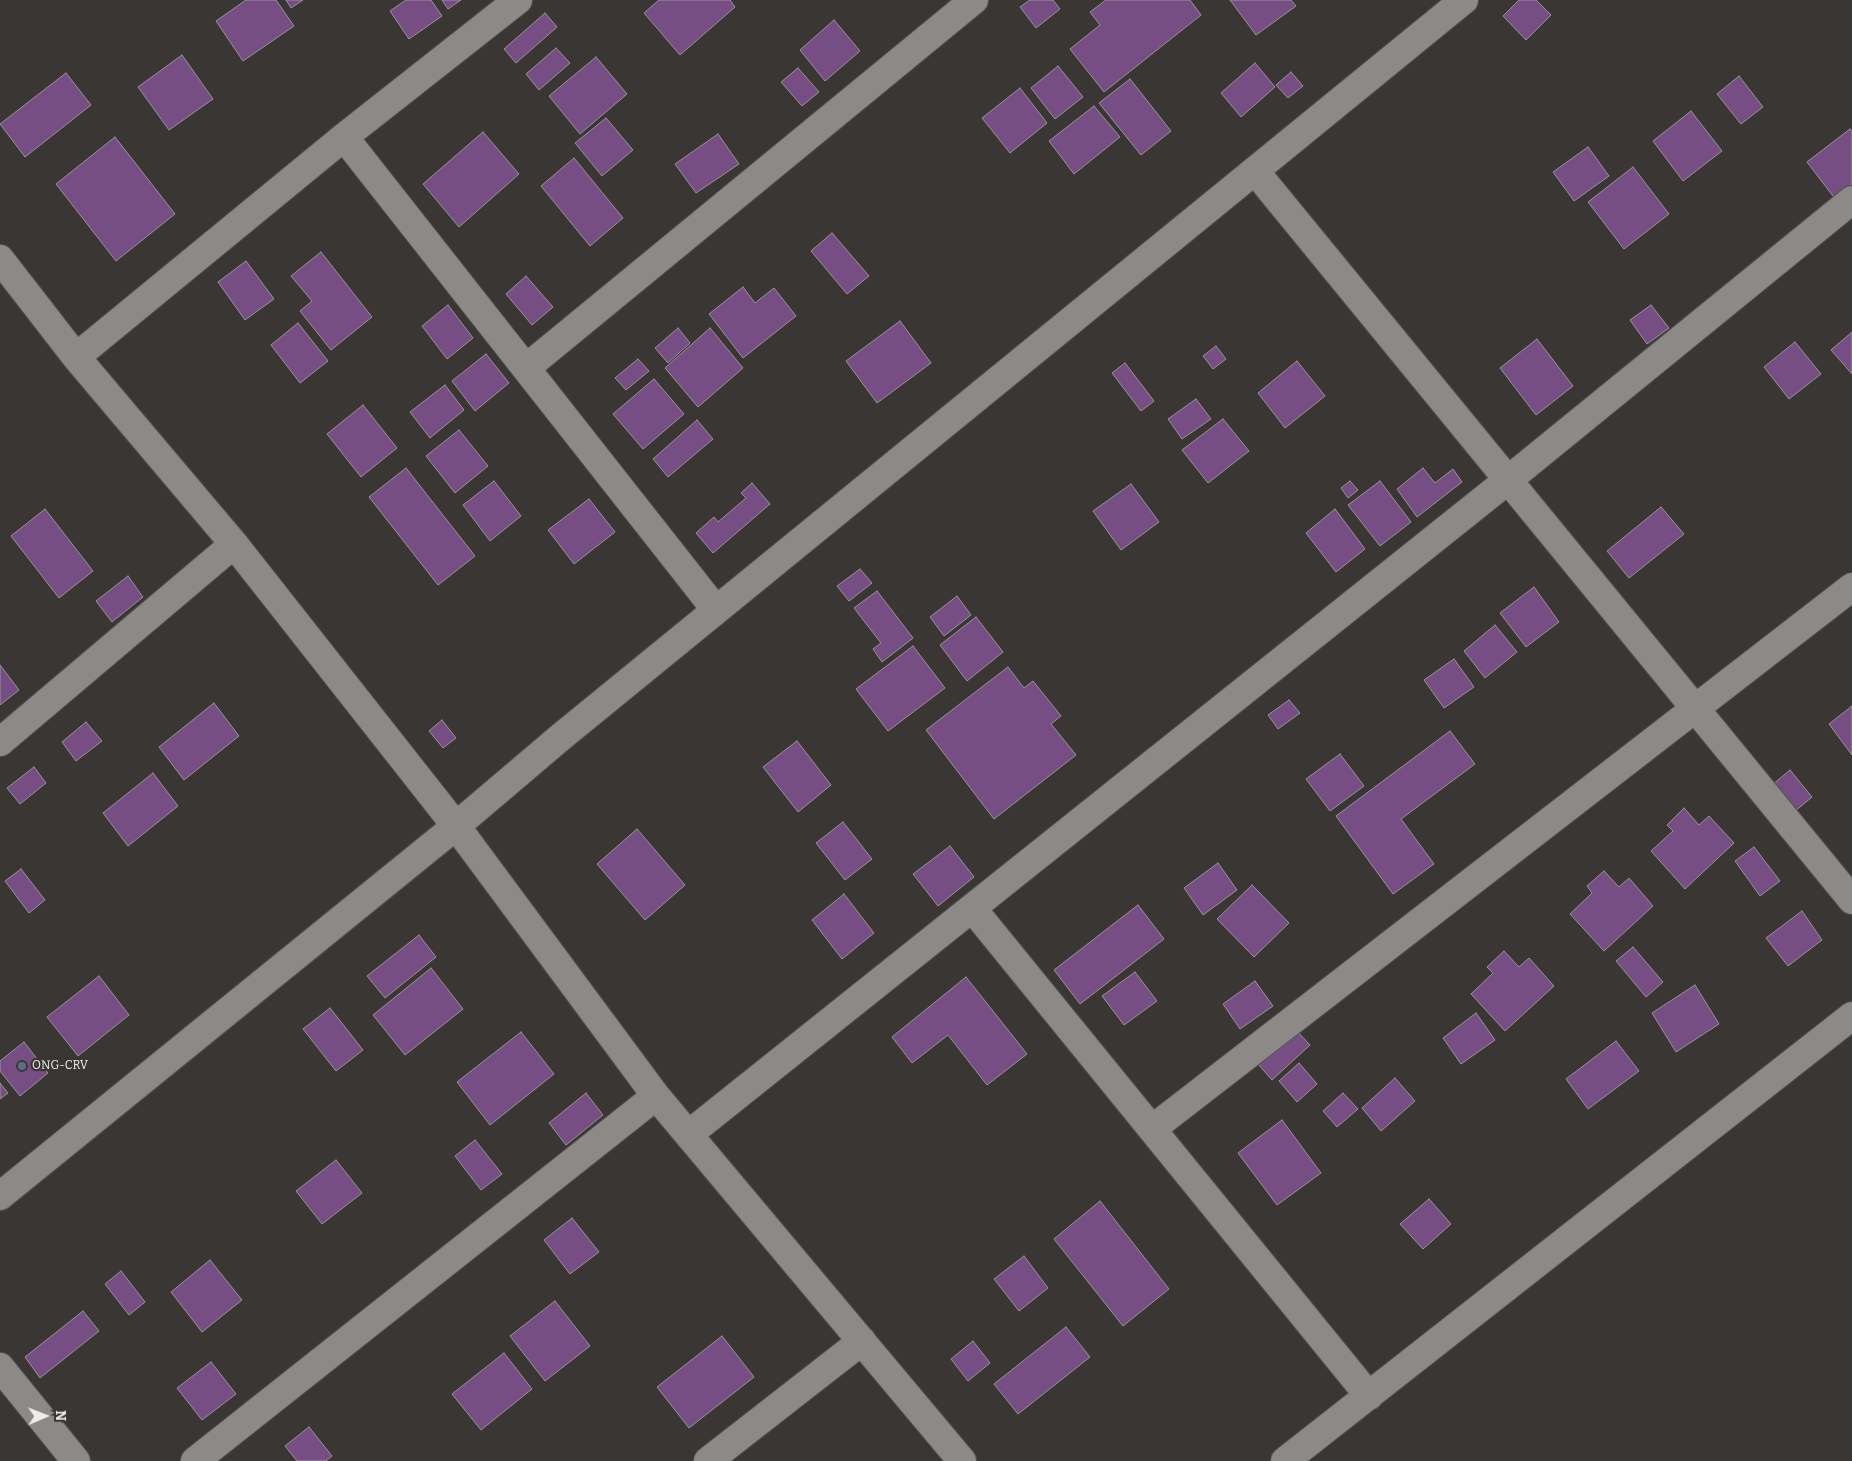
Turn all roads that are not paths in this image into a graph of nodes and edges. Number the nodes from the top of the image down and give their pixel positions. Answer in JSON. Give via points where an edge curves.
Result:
{"nodes":[{"id":1,"x":518,"y":0,"type":"edge"},
{"id":2,"x":974,"y":0,"type":"edge"},
{"id":3,"x":1464,"y":0,"type":"edge"},
{"id":4,"x":344,"y":137,"type":"junction"},
{"id":5,"x":1255,"y":171,"type":"junction"},
{"id":6,"x":1852,"y":200,"type":"edge"},
{"id":7,"x":0,"y":259,"type":"edge"},
{"id":8,"x":76,"y":357,"type":"junction"},
{"id":9,"x":526,"y":368,"type":"junction"},
{"id":10,"x":1508,"y":480,"type":"junction"},
{"id":11,"x":234,"y":544,"type":"junction"},
{"id":12,"x":1852,"y":587,"type":"edge"},
{"id":13,"x":716,"y":610,"type":"junction"},
{"id":14,"x":1695,"y":708,"type":"junction"},
{"id":15,"x":0,"y":742,"type":"edge"},
{"id":16,"x":456,"y":826,"type":"junction"},
{"id":17,"x":1852,"y":900,"type":"edge"},
{"id":18,"x":972,"y":908,"type":"junction"},
{"id":19,"x":1852,"y":1016,"type":"edge"},
{"id":20,"x":656,"y":1096,"type":"junction"},
{"id":21,"x":1152,"y":1130,"type":"junction"},
{"id":22,"x":689,"y":1134,"type":"junction"},
{"id":23,"x":0,"y":1196,"type":"edge"},
{"id":24,"x":862,"y":1341,"type":"junction"},
{"id":25,"x":0,"y":1367,"type":"edge"},
{"id":26,"x":1369,"y":1396,"type":"junction"},
{"id":27,"x":76,"y":1461,"type":"edge"},
{"id":28,"x":195,"y":1461,"type":"edge"},
{"id":29,"x":708,"y":1461,"type":"edge"},
{"id":30,"x":962,"y":1461,"type":"edge"},
{"id":31,"x":1285,"y":1461,"type":"edge"}],
"edges":[{"from":1,"to":4,"type":"street"},
{"from":2,"to":9,"type":"street"},
{"from":3,"to":5,"type":"street"},
{"from":4,"to":8,"type":"street"},
{"from":4,"to":9,"type":"street"},
{"from":5,"to":10,"type":"street"},
{"from":5,"to":13,"type":"street"},
{"from":6,"to":10,"type":"street"},
{"from":7,"to":8,"type":"street"},
{"from":8,"to":11,"type":"street"},
{"from":9,"to":13,"type":"street"},
{"from":10,"to":14,"type":"street"},
{"from":10,"to":18,"type":"street"},
{"from":11,"to":15,"type":"street"},
{"from":11,"to":16,"type":"street"},
{"from":12,"to":14,"type":"street"},
{"from":13,"to":16,"type":"street"},
{"from":14,"to":17,"type":"street"},
{"from":14,"to":21,"type":"street"},
{"from":16,"to":20,"type":"street"},
{"from":16,"to":23,"type":"street"},
{"from":18,"to":21,"type":"street"},
{"from":18,"to":22,"type":"street"},
{"from":19,"to":26,"type":"street"},
{"from":20,"to":22,"type":"street"},
{"from":20,"to":28,"type":"street"},
{"from":21,"to":26,"type":"street"},
{"from":22,"to":24,"type":"street"},
{"from":24,"to":29,"type":"street"},
{"from":24,"to":30,"type":"street"},
{"from":25,"to":27,"type":"street"},
{"from":26,"to":31,"type":"street"}]}
